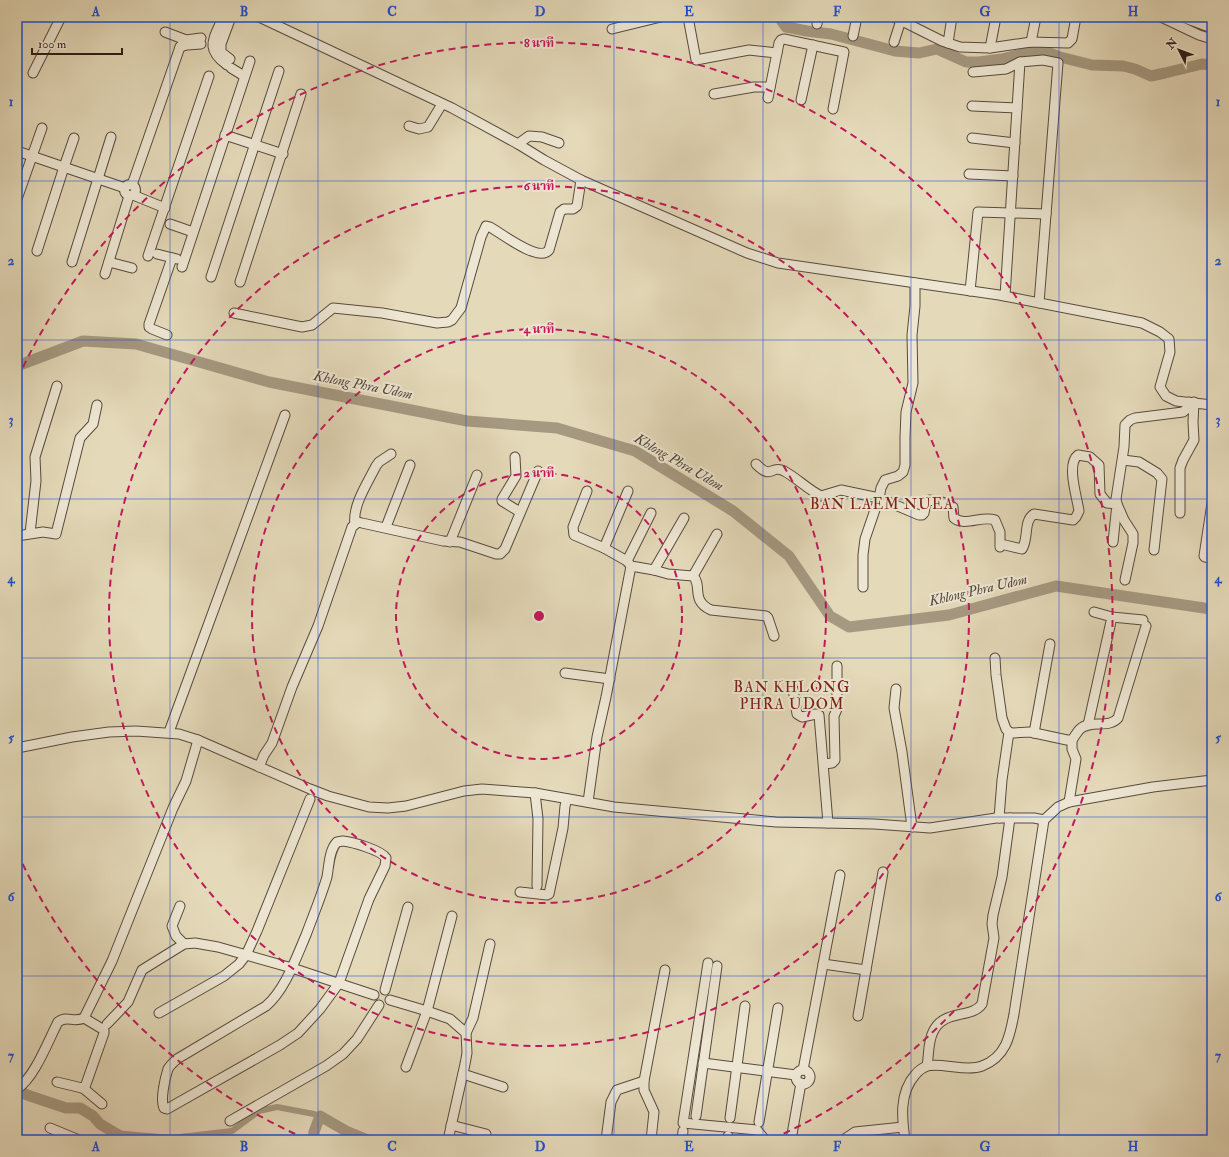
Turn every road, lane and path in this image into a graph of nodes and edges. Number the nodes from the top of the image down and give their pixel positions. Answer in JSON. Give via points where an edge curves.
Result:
{"nodes":[{"id":1,"x":61,"y":17,"type":"edge"},
{"id":2,"x":223,"y":17,"type":"edge"},
{"id":3,"x":231,"y":17,"type":"edge"},
{"id":4,"x":259,"y":17,"type":"edge"},
{"id":5,"x":661,"y":17,"type":"edge"},
{"id":6,"x":688,"y":17,"type":"edge"},
{"id":7,"x":857,"y":17,"type":"edge"},
{"id":8,"x":952,"y":17,"type":"edge"},
{"id":9,"x":996,"y":17,"type":"edge"},
{"id":10,"x":1036,"y":17,"type":"edge"},
{"id":11,"x":1076,"y":17,"type":"edge"},
{"id":12,"x":1161,"y":17,"type":"edge"},
{"id":13,"x":1182,"y":17,"type":"edge"},
{"id":14,"x":899,"y":18,"type":"edge"},
{"id":15,"x":1212,"y":28,"type":"edge"},
{"id":16,"x":612,"y":29,"type":"dead end"},
{"id":17,"x":165,"y":32,"type":"dead end"},
{"id":18,"x":853,"y":36,"type":"dead end"},
{"id":19,"x":1212,"y":39,"type":"edge"},
{"id":20,"x":204,"y":42,"type":"junction"},
{"id":21,"x":894,"y":42,"type":"dead end"},
{"id":22,"x":1031,"y":42,"type":"junction"},
{"id":23,"x":948,"y":43,"type":"junction"},
{"id":24,"x":813,"y":45,"type":"junction"},
{"id":25,"x":990,"y":48,"type":"junction"},
{"id":26,"x":778,"y":53,"type":"junction"},
{"id":27,"x":1020,"y":62,"type":"junction"},
{"id":28,"x":279,"y":71,"type":"dead end"},
{"id":29,"x":973,"y":72,"type":"dead end"},
{"id":30,"x":33,"y":73,"type":"dead end"},
{"id":31,"x":209,"y":76,"type":"dead end"},
{"id":32,"x":770,"y":87,"type":"junction"},
{"id":33,"x":302,"y":94,"type":"dead end"},
{"id":34,"x":714,"y":94,"type":"dead end"},
{"id":35,"x":768,"y":98,"type":"dead end"},
{"id":36,"x":801,"y":100,"type":"dead end"},
{"id":37,"x":442,"y":104,"type":"junction"},
{"id":38,"x":972,"y":106,"type":"dead end"},
{"id":39,"x":1017,"y":108,"type":"junction"},
{"id":40,"x":832,"y":109,"type":"dead end"},
{"id":41,"x":409,"y":126,"type":"dead end"},
{"id":42,"x":42,"y":128,"type":"dead end"},
{"id":43,"x":225,"y":135,"type":"junction"},
{"id":44,"x":111,"y":137,"type":"dead end"},
{"id":45,"x":74,"y":138,"type":"dead end"},
{"id":46,"x":972,"y":138,"type":"dead end"},
{"id":47,"x":559,"y":143,"type":"dead end"},
{"id":48,"x":1015,"y":143,"type":"junction"},
{"id":49,"x":518,"y":144,"type":"junction"},
{"id":50,"x":255,"y":145,"type":"junction"},
{"id":51,"x":17,"y":151,"type":"edge"},
{"id":52,"x":283,"y":154,"type":"junction"},
{"id":53,"x":32,"y":156,"type":"junction"},
{"id":54,"x":64,"y":167,"type":"junction"},
{"id":55,"x":969,"y":174,"type":"dead end"},
{"id":56,"x":1013,"y":176,"type":"junction"},
{"id":57,"x":98,"y":179,"type":"junction"},
{"id":58,"x":582,"y":180,"type":"junction"},
{"id":59,"x":130,"y":191,"type":"junction"},
{"id":60,"x":17,"y":199,"type":"edge"},
{"id":61,"x":165,"y":208,"type":"junction"},
{"id":62,"x":1010,"y":213,"type":"junction"},
{"id":63,"x":1046,"y":214,"type":"junction"},
{"id":64,"x":170,"y":224,"type":"dead end"},
{"id":65,"x":193,"y":232,"type":"junction"},
{"id":66,"x":37,"y":251,"type":"dead end"},
{"id":67,"x":172,"y":258,"type":"junction"},
{"id":68,"x":72,"y":262,"type":"dead end"},
{"id":69,"x":109,"y":262,"type":"junction"},
{"id":70,"x":132,"y":268,"type":"dead end"},
{"id":71,"x":106,"y":274,"type":"dead end"},
{"id":72,"x":211,"y":277,"type":"dead end"},
{"id":73,"x":240,"y":282,"type":"dead end"},
{"id":74,"x":915,"y":283,"type":"junction"},
{"id":75,"x":970,"y":291,"type":"junction"},
{"id":76,"x":1005,"y":296,"type":"junction"},
{"id":77,"x":1039,"y":303,"type":"junction"},
{"id":78,"x":234,"y":313,"type":"dead end"},
{"id":79,"x":167,"y":335,"type":"dead end"},
{"id":80,"x":57,"y":386,"type":"dead end"},
{"id":81,"x":1192,"y":402,"type":"junction"},
{"id":82,"x":97,"y":405,"type":"dead end"},
{"id":83,"x":1212,"y":405,"type":"edge"},
{"id":84,"x":285,"y":415,"type":"dead end"},
{"id":85,"x":391,"y":454,"type":"dead end"},
{"id":86,"x":515,"y":457,"type":"dead end"},
{"id":87,"x":1123,"y":460,"type":"junction"},
{"id":88,"x":756,"y":464,"type":"dead end"},
{"id":89,"x":410,"y":465,"type":"dead end"},
{"id":90,"x":538,"y":471,"type":"dead end"},
{"id":91,"x":477,"y":475,"type":"dead end"},
{"id":92,"x":515,"y":479,"type":"junction"},
{"id":93,"x":531,"y":486,"type":"junction"},
{"id":94,"x":587,"y":491,"type":"dead end"},
{"id":95,"x":628,"y":491,"type":"dead end"},
{"id":96,"x":879,"y":498,"type":"junction"},
{"id":97,"x":1212,"y":503,"type":"edge"},
{"id":98,"x":1117,"y":504,"type":"junction"},
{"id":99,"x":520,"y":512,"type":"junction"},
{"id":100,"x":651,"y":513,"type":"dead end"},
{"id":101,"x":1180,"y":513,"type":"dead end"},
{"id":102,"x":684,"y":518,"type":"dead end"},
{"id":103,"x":355,"y":524,"type":"junction"},
{"id":104,"x":386,"y":527,"type":"junction"},
{"id":105,"x":30,"y":533,"type":"junction"},
{"id":106,"x":717,"y":534,"type":"dead end"},
{"id":107,"x":17,"y":536,"type":"edge"},
{"id":108,"x":450,"y":542,"type":"junction"},
{"id":109,"x":1113,"y":542,"type":"dead end"},
{"id":110,"x":604,"y":548,"type":"junction"},
{"id":111,"x":1154,"y":550,"type":"dead end"},
{"id":112,"x":1212,"y":558,"type":"edge"},
{"id":113,"x":629,"y":564,"type":"junction"},
{"id":114,"x":654,"y":570,"type":"junction"},
{"id":115,"x":693,"y":576,"type":"junction"},
{"id":116,"x":1125,"y":580,"type":"dead end"},
{"id":117,"x":863,"y":587,"type":"dead end"},
{"id":118,"x":1094,"y":612,"type":"dead end"},
{"id":119,"x":1112,"y":617,"type":"junction"},
{"id":120,"x":774,"y":636,"type":"dead end"},
{"id":121,"x":1050,"y":644,"type":"dead end"},
{"id":122,"x":995,"y":658,"type":"dead end"},
{"id":123,"x":837,"y":666,"type":"dead end"},
{"id":124,"x":565,"y":673,"type":"dead end"},
{"id":125,"x":610,"y":679,"type":"junction"},
{"id":126,"x":793,"y":689,"type":"dead end"},
{"id":127,"x":896,"y":689,"type":"dead end"},
{"id":128,"x":1088,"y":725,"type":"junction"},
{"id":129,"x":169,"y":732,"type":"junction"},
{"id":130,"x":1009,"y":732,"type":"junction"},
{"id":131,"x":1034,"y":733,"type":"junction"},
{"id":132,"x":198,"y":740,"type":"junction"},
{"id":133,"x":1072,"y":740,"type":"junction"},
{"id":134,"x":17,"y":748,"type":"edge"},
{"id":135,"x":824,"y":764,"type":"junction"},
{"id":136,"x":259,"y":767,"type":"junction"},
{"id":137,"x":1212,"y":780,"type":"edge"},
{"id":138,"x":534,"y":793,"type":"junction"},
{"id":139,"x":310,"y":799,"type":"dead end"},
{"id":140,"x":567,"y":799,"type":"junction"},
{"id":141,"x":588,"y":802,"type":"junction"},
{"id":142,"x":1069,"y":802,"type":"junction"},
{"id":143,"x":999,"y":818,"type":"junction"},
{"id":144,"x":1010,"y":818,"type":"junction"},
{"id":145,"x":1044,"y":820,"type":"junction"},
{"id":146,"x":828,"y":823,"type":"junction"},
{"id":147,"x":912,"y":827,"type":"junction"},
{"id":148,"x":883,"y":872,"type":"dead end"},
{"id":149,"x":840,"y":875,"type":"dead end"},
{"id":150,"x":537,"y":886,"type":"dead end"},
{"id":151,"x":520,"y":892,"type":"dead end"},
{"id":152,"x":180,"y":906,"type":"dead end"},
{"id":153,"x":408,"y":907,"type":"dead end"},
{"id":154,"x":452,"y":916,"type":"dead end"},
{"id":155,"x":184,"y":944,"type":"junction"},
{"id":156,"x":490,"y":944,"type":"dead end"},
{"id":157,"x":246,"y":954,"type":"junction"},
{"id":158,"x":823,"y":964,"type":"junction"},
{"id":159,"x":292,"y":968,"type":"junction"},
{"id":160,"x":664,"y":970,"type":"dead end"},
{"id":161,"x":866,"y":970,"type":"junction"},
{"id":162,"x":339,"y":983,"type":"junction"},
{"id":163,"x":385,"y":990,"type":"junction"},
{"id":164,"x":374,"y":995,"type":"junction"},
{"id":165,"x":390,"y":1000,"type":"junction"},
{"id":166,"x":379,"y":1005,"type":"junction"},
{"id":167,"x":745,"y":1006,"type":"dead end"},
{"id":168,"x":778,"y":1008,"type":"dead end"},
{"id":169,"x":427,"y":1011,"type":"junction"},
{"id":170,"x":159,"y":1013,"type":"dead end"},
{"id":171,"x":858,"y":1016,"type":"dead end"},
{"id":172,"x":84,"y":1018,"type":"junction"},
{"id":173,"x":107,"y":1024,"type":"dead end"},
{"id":174,"x":466,"y":1033,"type":"junction"},
{"id":175,"x":703,"y":1063,"type":"junction"},
{"id":176,"x":927,"y":1066,"type":"junction"},
{"id":177,"x":406,"y":1067,"type":"dead end"},
{"id":178,"x":736,"y":1067,"type":"junction"},
{"id":179,"x":767,"y":1071,"type":"junction"},
{"id":180,"x":800,"y":1072,"type":"junction"},
{"id":181,"x":463,"y":1074,"type":"junction"},
{"id":182,"x":644,"y":1081,"type":"junction"},
{"id":183,"x":57,"y":1082,"type":"dead end"},
{"id":184,"x":20,"y":1087,"type":"edge"},
{"id":185,"x":503,"y":1087,"type":"dead end"},
{"id":186,"x":83,"y":1088,"type":"junction"},
{"id":187,"x":102,"y":1104,"type":"dead end"},
{"id":188,"x":696,"y":1116,"type":"dead end"},
{"id":189,"x":730,"y":1118,"type":"dead end"},
{"id":190,"x":230,"y":1121,"type":"dead end"},
{"id":191,"x":759,"y":1122,"type":"dead end"},
{"id":192,"x":451,"y":1125,"type":"junction"},
{"id":193,"x":903,"y":1127,"type":"junction"},
{"id":194,"x":50,"y":1128,"type":"dead end"},
{"id":195,"x":486,"y":1134,"type":"dead end"},
{"id":196,"x":79,"y":1140,"type":"edge"},
{"id":197,"x":448,"y":1140,"type":"edge"},
{"id":198,"x":606,"y":1140,"type":"edge"},
{"id":199,"x":651,"y":1140,"type":"edge"},
{"id":200,"x":765,"y":1140,"type":"edge"},
{"id":201,"x":791,"y":1140,"type":"edge"},
{"id":202,"x":843,"y":1140,"type":"edge"},
{"id":203,"x":905,"y":1140,"type":"edge"}],
"edges":[{"from":1,"to":30,"type":"street"},
{"from":2,"to":20,"type":"street"},
{"from":3,"to":20,"type":"street"},
{"from":4,"to":37,"type":"street"},
{"from":5,"to":16,"type":"street"},
{"from":6,"to":26,"type":"street","via":[[696,60],[749,50]]},
{"from":7,"to":18,"type":"street"},
{"from":8,"to":23,"type":"street"},
{"from":9,"to":25,"type":"street"},
{"from":10,"to":22,"type":"street"},
{"from":11,"to":22,"type":"street","via":[[1070,42]]},
{"from":12,"to":19,"type":"street"},
{"from":13,"to":15,"type":"street"},
{"from":14,"to":21,"type":"street"},
{"from":14,"to":23,"type":"street"},
{"from":17,"to":20,"type":"street"},
{"from":20,"to":43,"type":"street","via":[[221,52],[231,64],[247,69]]},
{"from":20,"to":59,"type":"street"},
{"from":22,"to":25,"type":"street"},
{"from":23,"to":25,"type":"street","via":[[960,47]]},
{"from":24,"to":26,"type":"street","via":[[784,39],[779,43]]},
{"from":24,"to":36,"type":"street"},
{"from":24,"to":40,"type":"street","via":[[844,52]]},
{"from":26,"to":32,"type":"street"},
{"from":27,"to":29,"type":"street","via":[[1006,69]]},
{"from":27,"to":39,"type":"street"},
{"from":27,"to":63,"type":"street","via":[[1043,60],[1058,63]]},
{"from":28,"to":50,"type":"street"},
{"from":31,"to":61,"type":"street"},
{"from":32,"to":34,"type":"street"},
{"from":32,"to":35,"type":"street"},
{"from":33,"to":52,"type":"street"},
{"from":37,"to":41,"type":"street","via":[[428,127],[419,129]]},
{"from":37,"to":49,"type":"street"},
{"from":38,"to":39,"type":"street"},
{"from":39,"to":48,"type":"street"},
{"from":42,"to":53,"type":"street"},
{"from":43,"to":50,"type":"street"},
{"from":43,"to":65,"type":"street"},
{"from":44,"to":57,"type":"street"},
{"from":45,"to":54,"type":"street"},
{"from":46,"to":48,"type":"street"},
{"from":47,"to":49,"type":"street","via":[[529,136]]},
{"from":48,"to":56,"type":"street"},
{"from":49,"to":58,"type":"street"},
{"from":50,"to":52,"type":"street"},
{"from":50,"to":72,"type":"street"},
{"from":51,"to":53,"type":"street"},
{"from":52,"to":73,"type":"street"},
{"from":53,"to":54,"type":"street"},
{"from":53,"to":60,"type":"street"},
{"from":54,"to":57,"type":"street"},
{"from":54,"to":66,"type":"street"},
{"from":55,"to":56,"type":"street"},
{"from":56,"to":62,"type":"street"},
{"from":57,"to":59,"type":"street"},
{"from":57,"to":68,"type":"street"},
{"from":58,"to":74,"type":"street","via":[[747,253],[778,263]]},
{"from":58,"to":78,"type":"street","via":[[577,206],[560,212],[546,253],[542,254],[515,244],[486,226],[461,308],[448,322],[437,323],[382,313],[333,308],[312,325],[302,327]]},
{"from":59,"to":61,"type":"street"},
{"from":59,"to":69,"type":"street"},
{"from":61,"to":67,"type":"street","via":[[153,255]]},
{"from":62,"to":63,"type":"street"},
{"from":62,"to":75,"type":"street","via":[[978,212]]},
{"from":62,"to":76,"type":"street"},
{"from":63,"to":77,"type":"street"},
{"from":64,"to":65,"type":"street"},
{"from":65,"to":67,"type":"street","via":[[183,264]]},
{"from":67,"to":79,"type":"street","via":[[150,324],[152,329]]},
{"from":69,"to":70,"type":"street"},
{"from":69,"to":71,"type":"street"},
{"from":74,"to":75,"type":"street"},
{"from":74,"to":96,"type":"street","via":[[913,383],[906,412],[905,465],[903,472],[898,476],[885,480]]},
{"from":75,"to":76,"type":"street"},
{"from":76,"to":77,"type":"street"},
{"from":77,"to":81,"type":"street","via":[[1142,323],[1160,332],[1169,339],[1170,352],[1160,387],[1166,396],[1176,401]]},
{"from":80,"to":105,"type":"street","via":[[35,457],[36,480]]},
{"from":81,"to":83,"type":"street"},
{"from":81,"to":87,"type":"street","via":[[1183,412],[1135,418],[1127,423]]},
{"from":81,"to":101,"type":"street","via":[[1194,440],[1180,468]]},
{"from":82,"to":105,"type":"street","via":[[93,424],[80,438],[56,534]]},
{"from":84,"to":129,"type":"street"},
{"from":85,"to":103,"type":"street","via":[[376,466],[360,498],[354,516]]},
{"from":86,"to":92,"type":"street"},
{"from":87,"to":98,"type":"street"},
{"from":87,"to":111,"type":"street","via":[[1139,462],[1162,479]]},
{"from":88,"to":96,"type":"street","via":[[765,472],[782,470],[821,496],[841,490]]},
{"from":89,"to":104,"type":"street"},
{"from":90,"to":93,"type":"street"},
{"from":91,"to":108,"type":"street"},
{"from":92,"to":93,"type":"street"},
{"from":92,"to":99,"type":"street","via":[[502,501]]},
{"from":93,"to":99,"type":"street"},
{"from":94,"to":110,"type":"street","via":[[573,533]]},
{"from":95,"to":110,"type":"street"},
{"from":96,"to":98,"type":"street","via":[[919,515],[924,513],[927,501],[933,500],[953,507],[956,520],[993,519],[1000,532],[1003,546],[1022,549],[1028,521],[1034,514],[1073,520],[1076,517],[1079,511],[1072,468],[1073,460],[1078,455],[1096,461],[1099,465],[1100,494],[1107,503]]},
{"from":96,"to":117,"type":"street","via":[[865,539]]},
{"from":97,"to":112,"type":"street","via":[[1204,556]]},
{"from":98,"to":109,"type":"street"},
{"from":98,"to":116,"type":"street","via":[[1133,534]]},
{"from":99,"to":108,"type":"street","via":[[505,549],[500,554],[460,542]]},
{"from":100,"to":113,"type":"street"},
{"from":102,"to":114,"type":"street"},
{"from":103,"to":104,"type":"street"},
{"from":103,"to":136,"type":"street","via":[[272,743]]},
{"from":104,"to":108,"type":"street"},
{"from":105,"to":107,"type":"street"},
{"from":106,"to":115,"type":"street"},
{"from":110,"to":113,"type":"street"},
{"from":113,"to":114,"type":"street"},
{"from":113,"to":125,"type":"street"},
{"from":114,"to":115,"type":"street"},
{"from":115,"to":120,"type":"street","via":[[703,606],[711,610],[766,616]]},
{"from":118,"to":119,"type":"street"},
{"from":119,"to":128,"type":"street"},
{"from":119,"to":128,"type":"street","via":[[1144,623],[1118,718],[1108,723]]},
{"from":121,"to":131,"type":"street"},
{"from":122,"to":130,"type":"street","via":[[1002,718]]},
{"from":123,"to":135,"type":"street","via":[[835,760]]},
{"from":124,"to":125,"type":"street"},
{"from":125,"to":141,"type":"street","via":[[597,737]]},
{"from":126,"to":135,"type":"street","via":[[797,714],[802,717],[816,714],[819,716]]},
{"from":127,"to":147,"type":"street","via":[[894,708]]},
{"from":128,"to":133,"type":"street","via":[[1078,730]]},
{"from":129,"to":132,"type":"street"},
{"from":129,"to":134,"type":"street","via":[[109,732]]},
{"from":130,"to":131,"type":"street"},
{"from":130,"to":143,"type":"street"},
{"from":131,"to":133,"type":"street"},
{"from":132,"to":136,"type":"street"},
{"from":132,"to":172,"type":"street","via":[[186,780],[112,961]]},
{"from":133,"to":142,"type":"street","via":[[1076,759]]},
{"from":135,"to":146,"type":"street"},
{"from":136,"to":138,"type":"street","via":[[328,796],[369,807],[406,806],[482,789]]},
{"from":137,"to":142,"type":"street","via":[[1153,787]]},
{"from":138,"to":140,"type":"street"},
{"from":138,"to":150,"type":"street","via":[[538,819]]},
{"from":139,"to":157,"type":"street"},
{"from":140,"to":141,"type":"street"},
{"from":140,"to":151,"type":"street","via":[[549,894]]},
{"from":141,"to":146,"type":"street","via":[[776,822]]},
{"from":142,"to":145,"type":"street","via":[[1058,807]]},
{"from":143,"to":144,"type":"street"},
{"from":143,"to":147,"type":"street","via":[[943,827]]},
{"from":144,"to":145,"type":"street"},
{"from":144,"to":176,"type":"street","via":[[1002,877],[993,915],[994,938],[982,1004],[977,1010],[951,1016],[937,1025],[932,1034]]},
{"from":145,"to":176,"type":"street","via":[[1008,1043],[991,1061],[981,1067]]},
{"from":146,"to":147,"type":"street"},
{"from":148,"to":161,"type":"street"},
{"from":149,"to":158,"type":"street"},
{"from":152,"to":155,"type":"street","via":[[172,926],[176,936]]},
{"from":153,"to":163,"type":"street"},
{"from":154,"to":169,"type":"street"},
{"from":155,"to":157,"type":"street","via":[[195,943]]},
{"from":155,"to":173,"type":"street","via":[[142,970],[128,1002]]},
{"from":156,"to":174,"type":"street","via":[[473,1018]]},
{"from":157,"to":159,"type":"street"},
{"from":157,"to":170,"type":"street","via":[[239,964],[224,976]]},
{"from":158,"to":161,"type":"street"},
{"from":158,"to":180,"type":"street"},
{"from":159,"to":162,"type":"street"},
{"from":159,"to":162,"type":"street","via":[[318,904],[333,848],[337,842],[349,842],[382,853],[386,861],[369,899]]},
{"from":159,"to":162,"type":"street","via":[[272,1001],[266,1006],[188,1052],[170,1066],[162,1098],[164,1108],[167,1109],[298,1033]]},
{"from":160,"to":182,"type":"street"},
{"from":161,"to":171,"type":"street"},
{"from":162,"to":164,"type":"street"},
{"from":163,"to":164,"type":"street","via":[[380,990]]},
{"from":163,"to":165,"type":"street","via":[[389,993]]},
{"from":164,"to":166,"type":"street","via":[[374,1000]]},
{"from":165,"to":166,"type":"street"},
{"from":165,"to":169,"type":"street"},
{"from":166,"to":190,"type":"street","via":[[357,1039],[343,1054]]},
{"from":167,"to":178,"type":"street"},
{"from":168,"to":179,"type":"street"},
{"from":169,"to":174,"type":"street","via":[[450,1019]]},
{"from":169,"to":177,"type":"street"},
{"from":172,"to":184,"type":"street","via":[[79,1021],[66,1018],[58,1022],[32,1074]]},
{"from":172,"to":186,"type":"street","via":[[104,1030],[104,1033]]},
{"from":174,"to":181,"type":"street","via":[[467,1053]]},
{"from":175,"to":178,"type":"street"},
{"from":175,"to":188,"type":"street"},
{"from":175,"to":200,"type":"street","via":[[712,965],[683,1122],[757,1130]]},
{"from":176,"to":193,"type":"street","via":[[911,1079],[905,1091]]},
{"from":178,"to":179,"type":"street"},
{"from":178,"to":189,"type":"street"},
{"from":179,"to":180,"type":"street"},
{"from":179,"to":191,"type":"street"},
{"from":180,"to":201,"type":"street","via":[[809,1073],[810,1078],[806,1083],[801,1083]]},
{"from":181,"to":185,"type":"street"},
{"from":181,"to":192,"type":"street"},
{"from":182,"to":198,"type":"street","via":[[617,1090],[611,1102]]},
{"from":182,"to":199,"type":"street","via":[[644,1090],[654,1112]]},
{"from":183,"to":186,"type":"street"},
{"from":186,"to":187,"type":"street"},
{"from":192,"to":195,"type":"street"},
{"from":192,"to":197,"type":"street"},
{"from":193,"to":202,"type":"street","via":[[855,1132]]},
{"from":193,"to":203,"type":"street"},
{"from":194,"to":196,"type":"street"}]}
